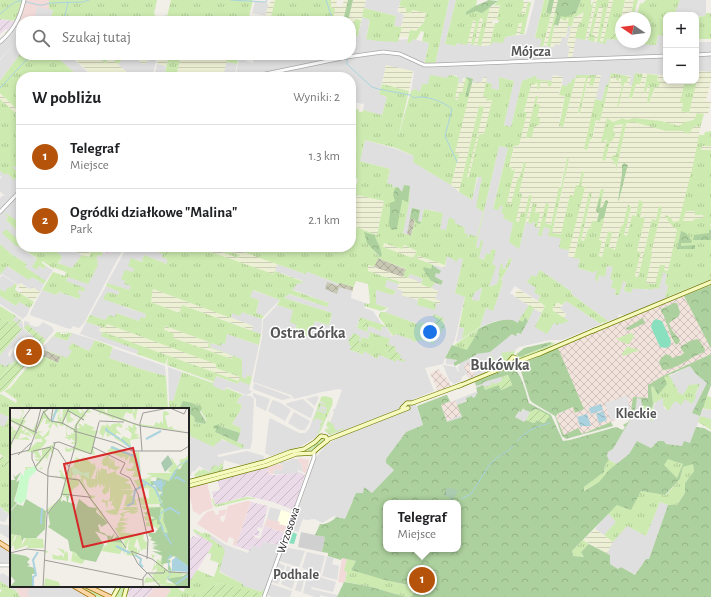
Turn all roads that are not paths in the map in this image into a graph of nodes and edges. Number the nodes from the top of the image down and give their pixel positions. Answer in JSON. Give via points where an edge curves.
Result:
{"nodes":[{"id":1,"x":24,"y":1,"type":"edge"},
{"id":2,"x":20,"y":16,"type":"edge"},
{"id":3,"x":16,"y":24,"type":"edge"},
{"id":4,"x":0,"y":42,"type":"edge"},
{"id":5,"x":711,"y":54,"type":"edge"},
{"id":6,"x":699,"y":55,"type":"edge"},
{"id":7,"x":356,"y":56,"type":"edge"},
{"id":8,"x":663,"y":56,"type":"edge"},
{"id":9,"x":332,"y":60,"type":"edge"},
{"id":10,"x":274,"y":72,"type":"edge"},
{"id":11,"x":16,"y":195,"type":"edge"},
{"id":12,"x":0,"y":212,"type":"edge"},
{"id":13,"x":711,"y":282,"type":"edge"},
{"id":14,"x":517,"y":360,"type":"junction"},
{"id":15,"x":511,"y":362,"type":"junction"},
{"id":16,"x":326,"y":439,"type":"junction"},
{"id":17,"x":306,"y":448,"type":"junction"},
{"id":18,"x":311,"y":452,"type":"junction"},
{"id":19,"x":269,"y":462,"type":"junction"},
{"id":20,"x":189,"y":482,"type":"edge"},
{"id":21,"x":189,"y":486,"type":"edge"},
{"id":22,"x":0,"y":542,"type":"edge"},
{"id":23,"x":10,"y":547,"type":"edge"},
{"id":24,"x":76,"y":587,"type":"edge"},
{"id":25,"x":89,"y":587,"type":"edge"},
{"id":26,"x":118,"y":587,"type":"edge"},
{"id":27,"x":127,"y":587,"type":"edge"},
{"id":28,"x":115,"y":592,"type":"junction"},
{"id":29,"x":108,"y":596,"type":"edge"},
{"id":30,"x":93,"y":597,"type":"edge"},
{"id":31,"x":113,"y":597,"type":"edge"},
{"id":32,"x":124,"y":597,"type":"edge"},
{"id":33,"x":264,"y":597,"type":"edge"}],
"edges":[{"from":1,"to":2,"type":"street"},
{"from":3,"to":4,"type":"street"},
{"from":5,"to":6,"type":"street"},
{"from":7,"to":8,"type":"street","via":[[392,53],[432,66]]},
{"from":9,"to":10,"type":"street"},
{"from":11,"to":12,"type":"street"},
{"from":13,"to":14,"type":"main road","via":[[539,354]]},
{"from":14,"to":15,"type":"main road","via":[[515,364]]},
{"from":14,"to":15,"type":"main road","via":[[513,357]]},
{"from":15,"to":16,"type":"main road","via":[[359,428]]},
{"from":16,"to":17,"type":"main road","via":[[320,436]]},
{"from":16,"to":18,"type":"main road"},
{"from":17,"to":18,"type":"main road"},
{"from":17,"to":19,"type":"main road"},
{"from":18,"to":19,"type":"main road"},
{"from":18,"to":33,"type":"street","name":"Wrzosowa","via":[[314,458]]},
{"from":19,"to":20,"type":"main road"},
{"from":19,"to":21,"type":"main road"},
{"from":22,"to":23,"type":"main road"},
{"from":24,"to":30,"type":"main road"},
{"from":25,"to":29,"type":"main road"},
{"from":26,"to":28,"type":"main road"},
{"from":27,"to":32,"type":"main road"},
{"from":28,"to":29,"type":"main road"},
{"from":28,"to":31,"type":"main road"}]}
